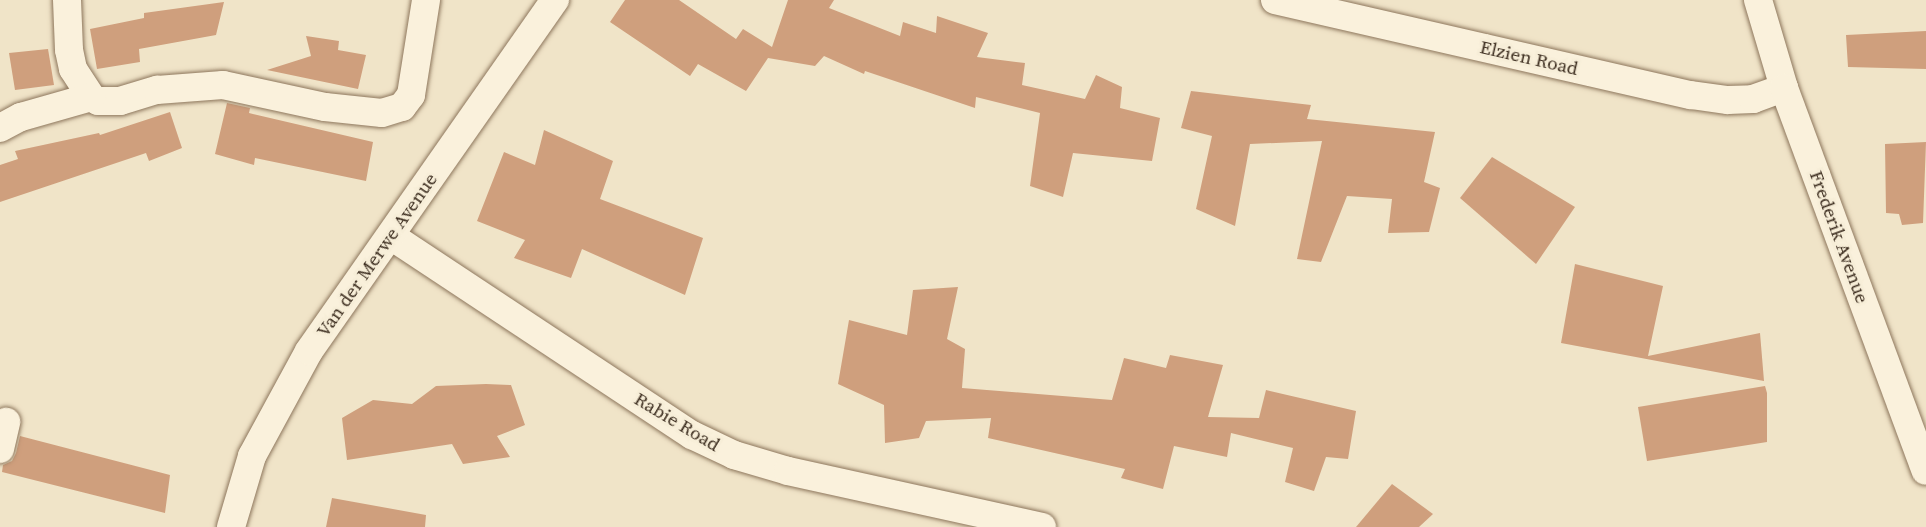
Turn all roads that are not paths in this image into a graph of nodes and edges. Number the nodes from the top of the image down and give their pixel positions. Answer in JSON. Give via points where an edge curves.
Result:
{"nodes":[{"id":1,"x":67,"y":0,"type":"edge"},
{"id":2,"x":426,"y":0,"type":"edge"},
{"id":3,"x":555,"y":0,"type":"edge"},
{"id":4,"x":1275,"y":0,"type":"edge"},
{"id":5,"x":1758,"y":0,"type":"edge"},
{"id":6,"x":1784,"y":89,"type":"junction"},
{"id":7,"x":91,"y":97,"type":"junction"},
{"id":8,"x":0,"y":128,"type":"edge"},
{"id":9,"x":391,"y":236,"type":"junction"},
{"id":10,"x":1926,"y":471,"type":"edge"},
{"id":11,"x":231,"y":527,"type":"edge"},
{"id":12,"x":1042,"y":527,"type":"edge"}],
"edges":[{"from":1,"to":7,"type":"street","via":[[73,69]]},
{"from":2,"to":7,"type":"street","via":[[411,95],[402,107],[390,112],[360,113],[223,85],[157,90],[120,101]]},
{"from":3,"to":9,"type":"street","name":"Van der Merwe Avenue"},
{"from":4,"to":6,"type":"street","name":"Elzien Road","via":[[1692,95],[1753,99]]},
{"from":5,"to":6,"type":"street","name":"Frederik Avenue"},
{"from":6,"to":10,"type":"street","name":"Frederik Avenue"},
{"from":7,"to":8,"type":"street","via":[[21,117]]},
{"from":9,"to":11,"type":"street","name":"Van der Merwe Avenue","via":[[309,351],[278,406],[252,456]]},
{"from":9,"to":12,"type":"street","name":"Rabie Road","via":[[682,429],[734,455]]}]}
